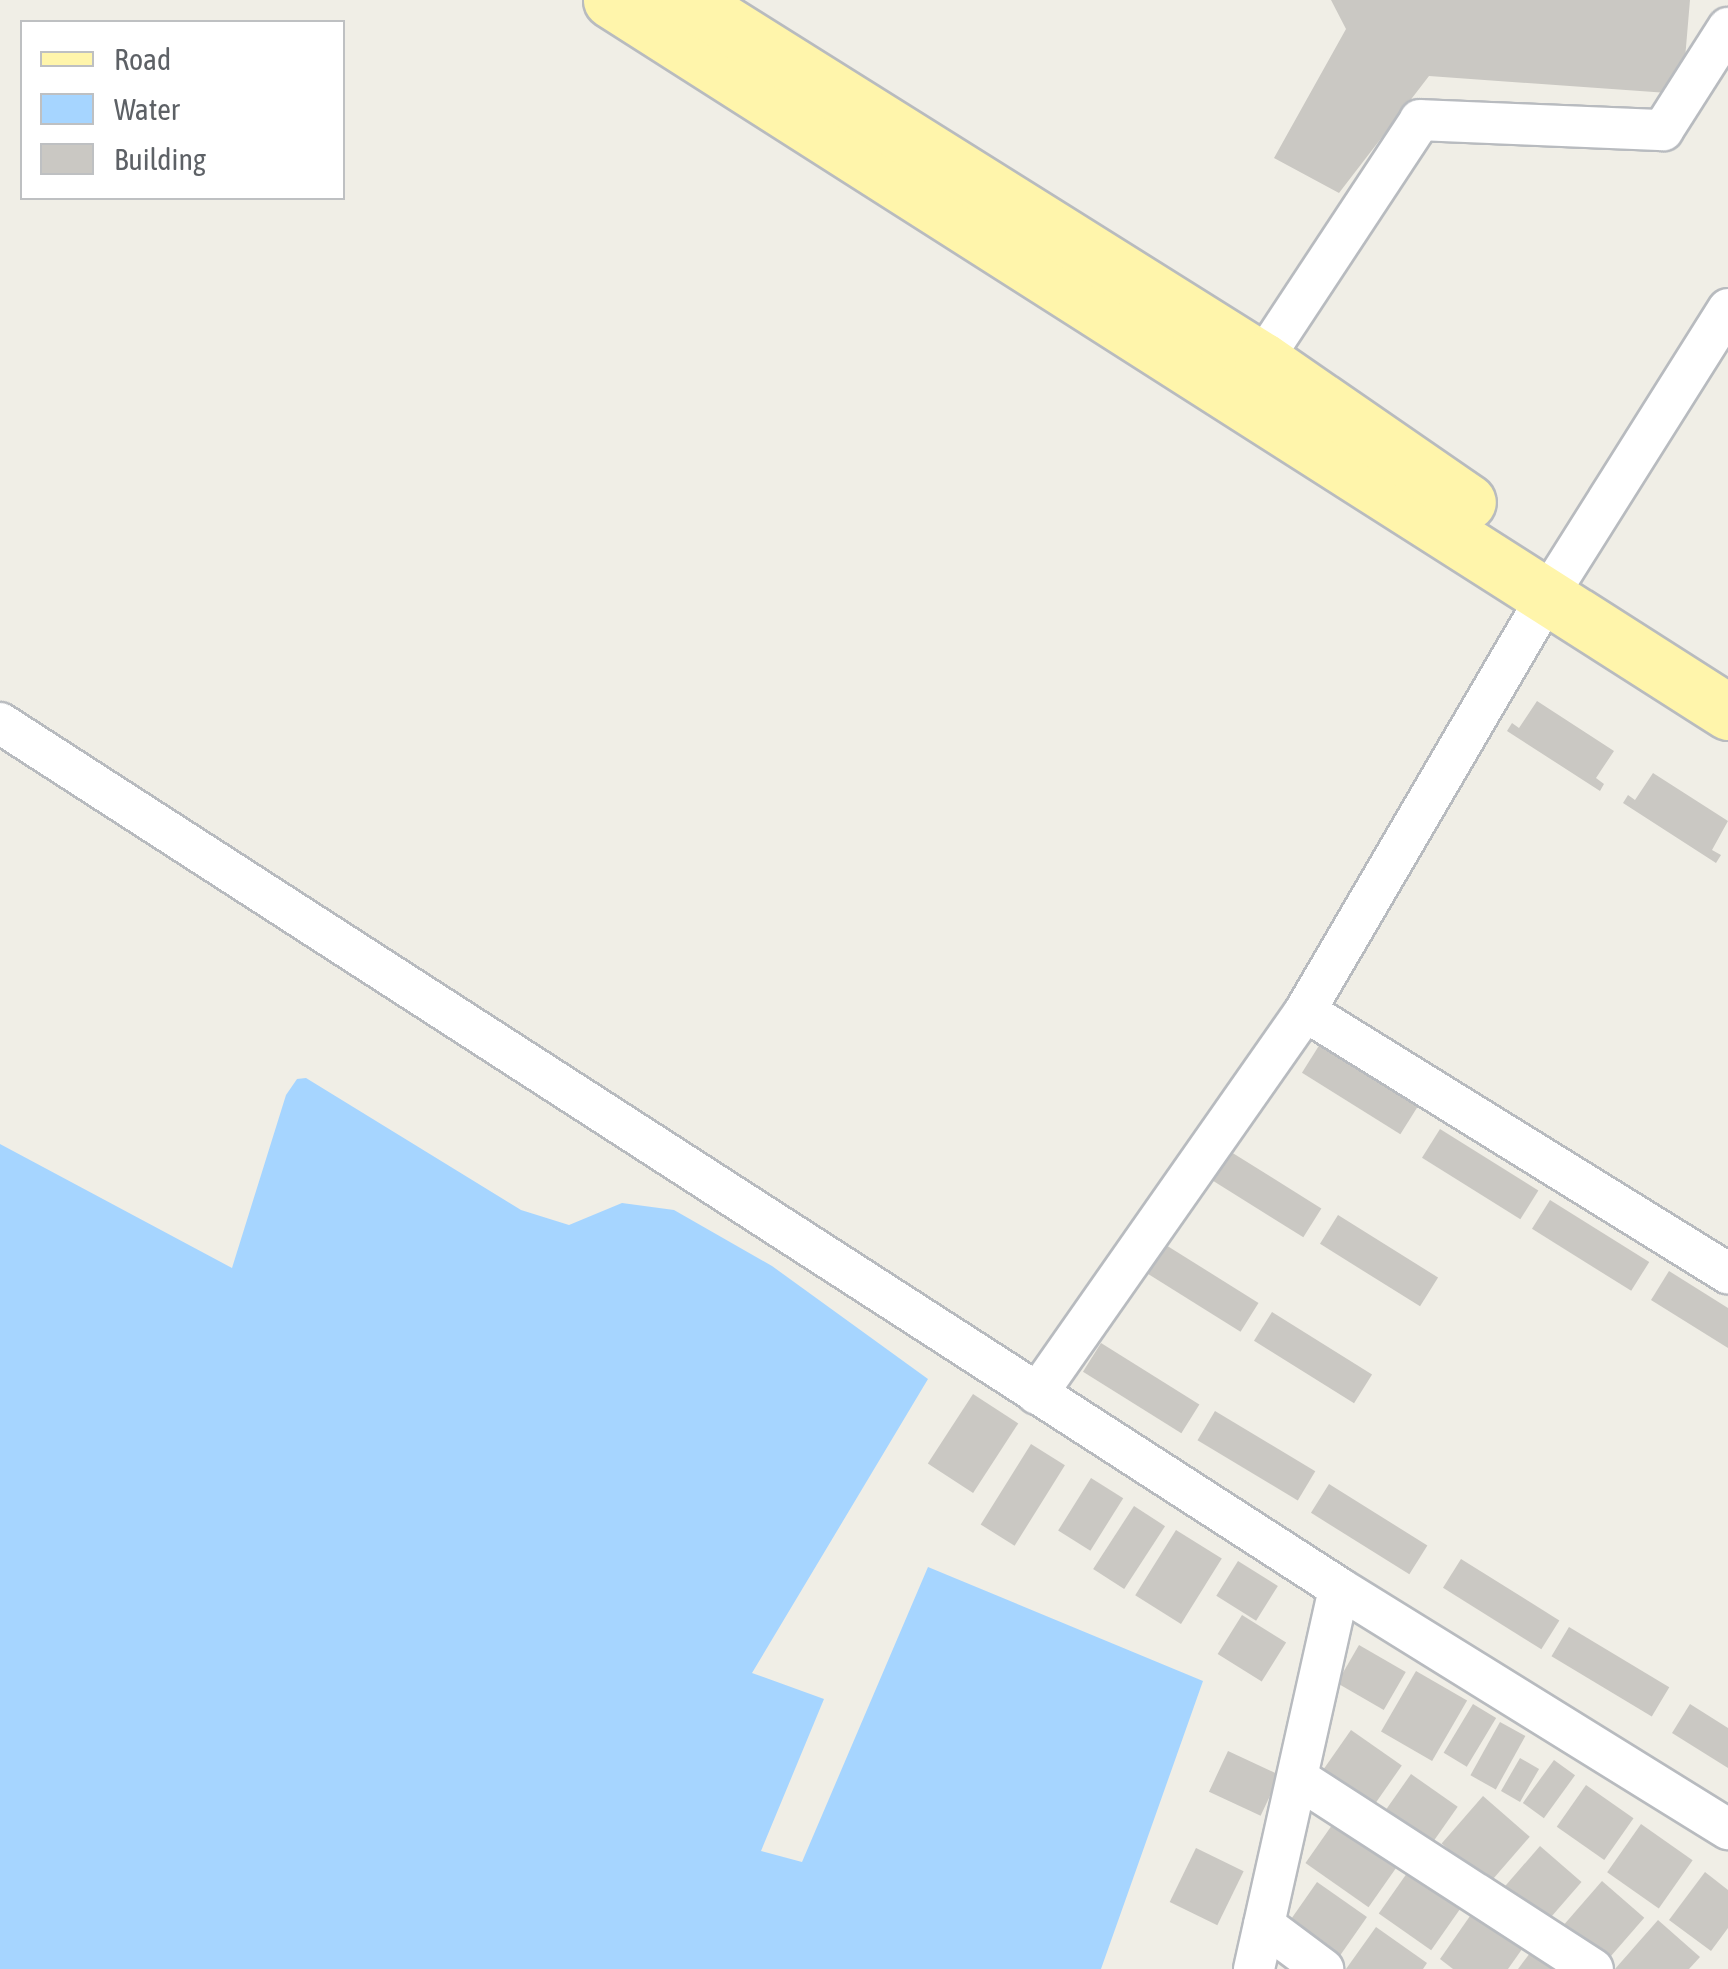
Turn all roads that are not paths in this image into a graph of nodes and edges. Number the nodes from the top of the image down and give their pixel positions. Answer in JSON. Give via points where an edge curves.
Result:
{"nodes":[{"id":1,"x":611,"y":0,"type":"edge"},
{"id":2,"x":688,"y":0,"type":"edge"},
{"id":3,"x":1728,"y":28,"type":"edge"},
{"id":4,"x":1728,"y":310,"type":"edge"},
{"id":5,"x":1262,"y":360,"type":"junction"},
{"id":6,"x":1557,"y":582,"type":"junction"},
{"id":7,"x":1728,"y":674,"type":"edge"},
{"id":8,"x":1728,"y":712,"type":"edge"},
{"id":9,"x":0,"y":722,"type":"edge"},
{"id":10,"x":1304,"y":1011,"type":"junction"},
{"id":11,"x":1728,"y":1274,"type":"edge"},
{"id":12,"x":1037,"y":1394,"type":"junction"},
{"id":13,"x":1338,"y":1588,"type":"junction"},
{"id":14,"x":1300,"y":1780,"type":"junction"},
{"id":15,"x":1728,"y":1828,"type":"edge"},
{"id":16,"x":1264,"y":1925,"type":"junction"},
{"id":17,"x":1254,"y":1969,"type":"edge"},
{"id":18,"x":1323,"y":1969,"type":"edge"},
{"id":19,"x":1593,"y":1969,"type":"edge"}],
"edges":[{"from":1,"to":6,"type":"main road"},
{"from":2,"to":5,"type":"main road"},
{"from":3,"to":5,"type":"street","via":[[1664,130],[1420,120]]},
{"from":4,"to":6,"type":"street"},
{"from":5,"to":6,"type":"main road"},
{"from":6,"to":7,"type":"main road"},
{"from":6,"to":8,"type":"main road"},
{"from":6,"to":10,"type":"street"},
{"from":9,"to":12,"type":"street"},
{"from":10,"to":11,"type":"street"},
{"from":10,"to":12,"type":"street"},
{"from":12,"to":13,"type":"street"},
{"from":13,"to":14,"type":"street"},
{"from":13,"to":15,"type":"street"},
{"from":14,"to":16,"type":"street"},
{"from":14,"to":19,"type":"street"},
{"from":16,"to":17,"type":"street"},
{"from":16,"to":18,"type":"street"}]}
